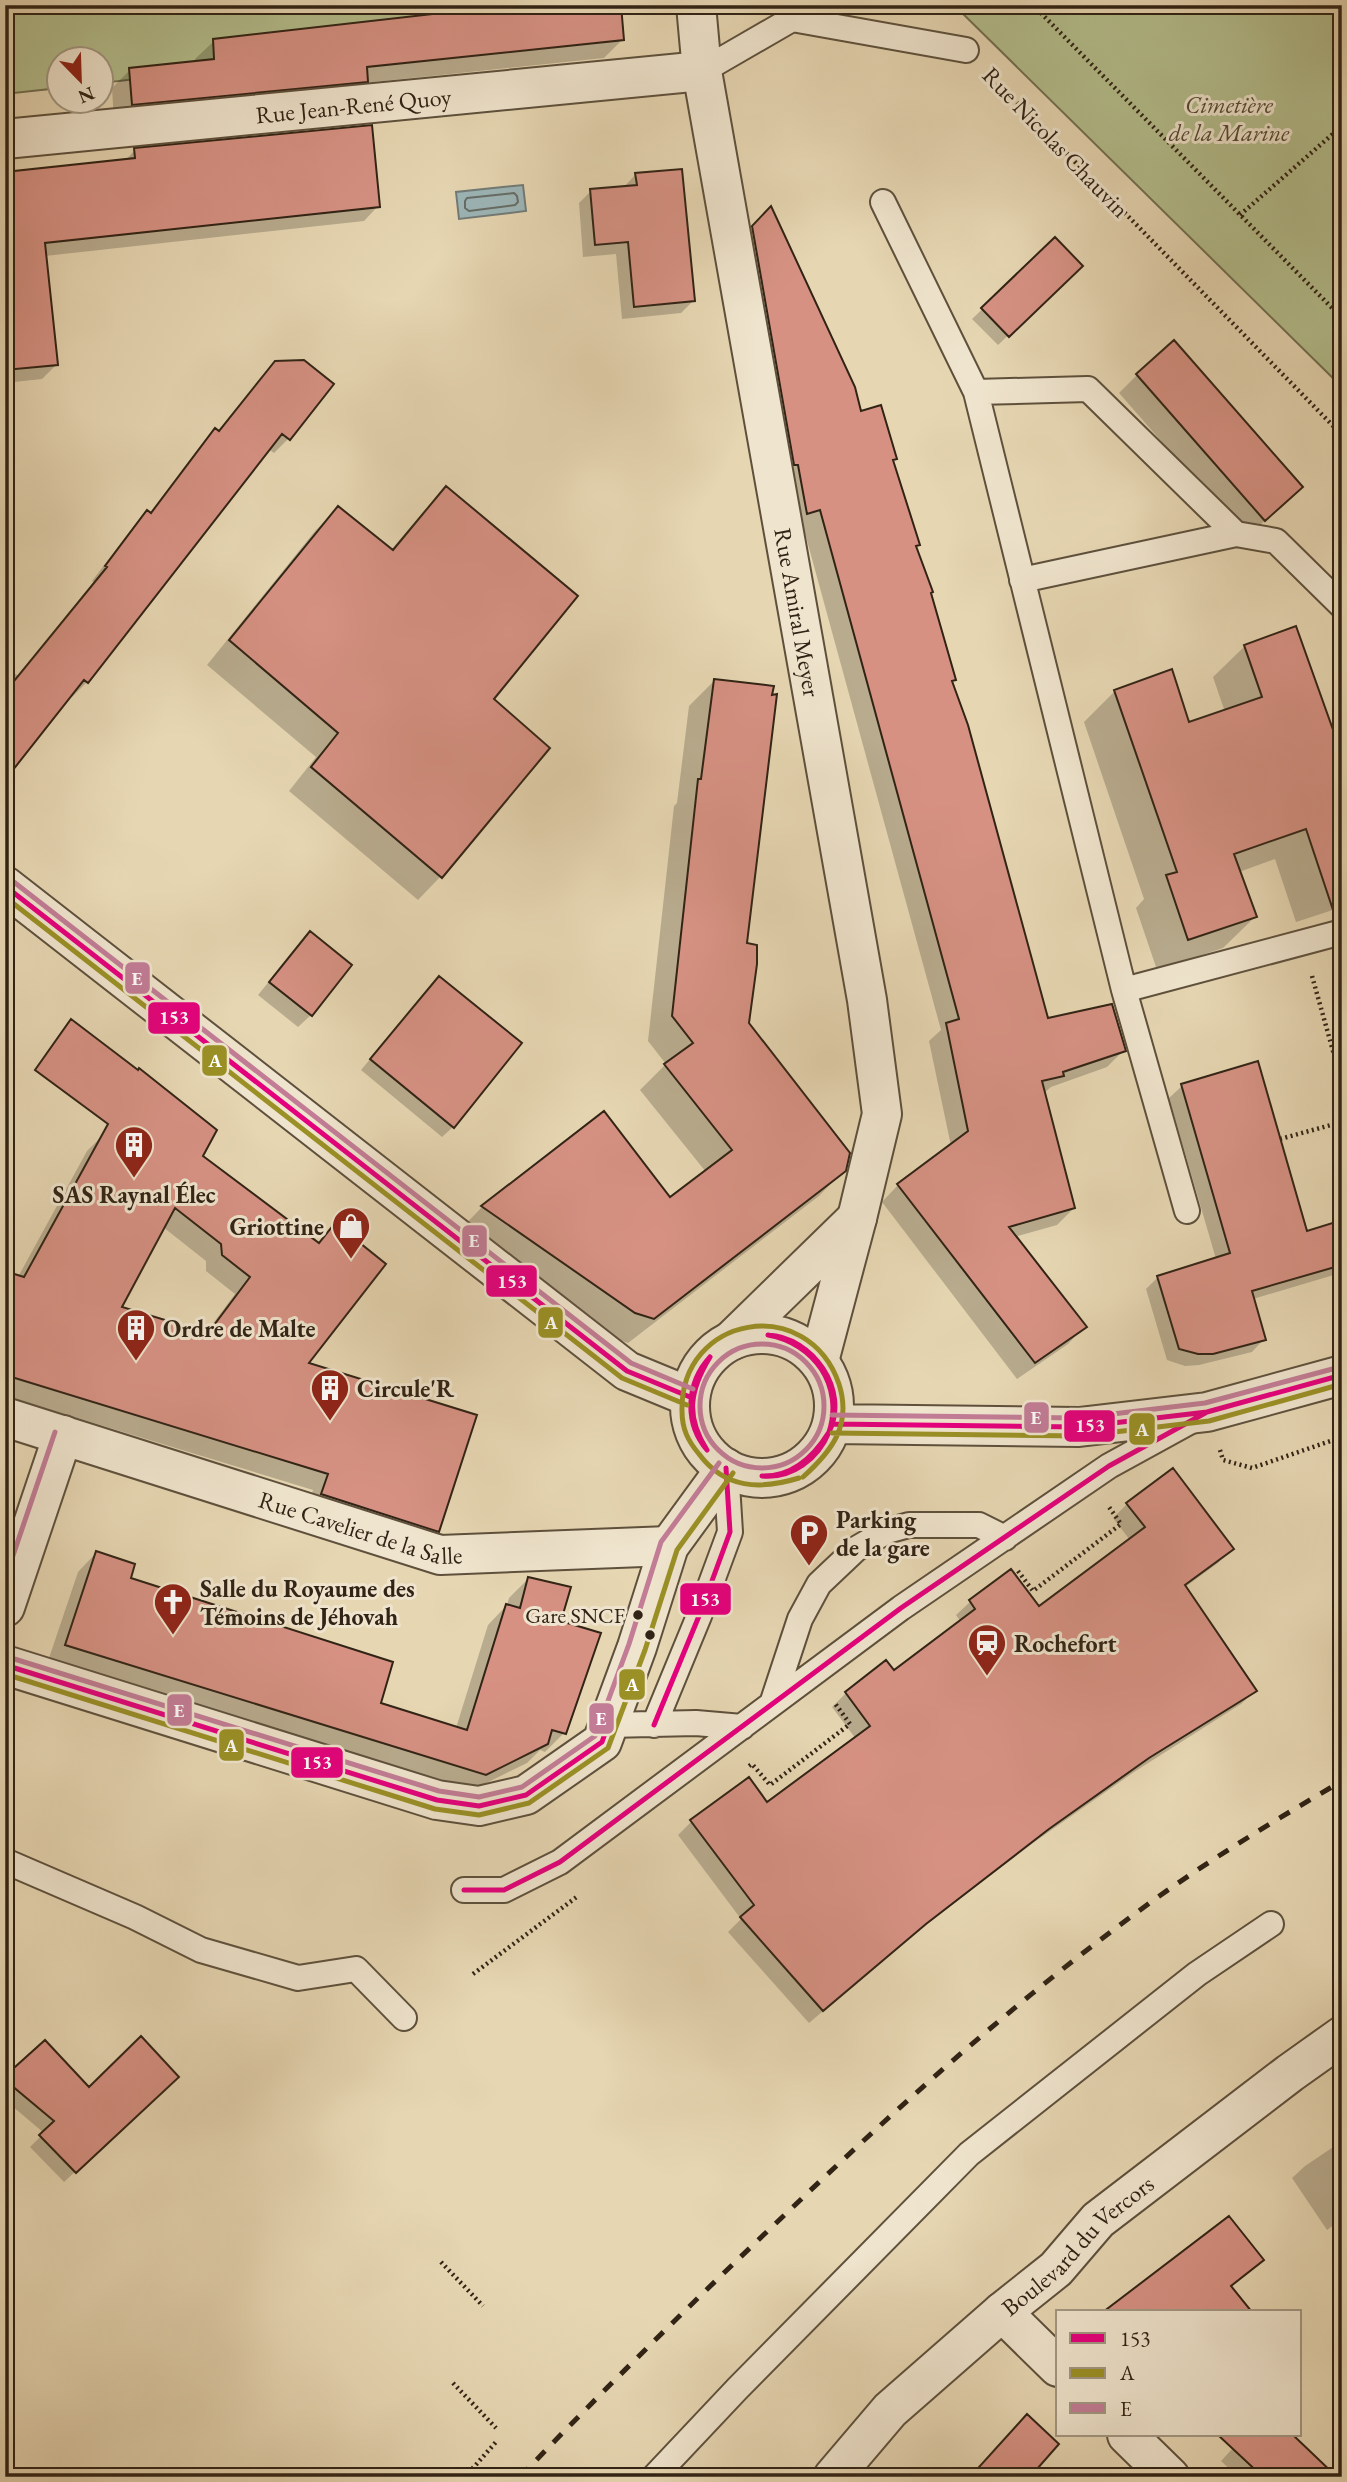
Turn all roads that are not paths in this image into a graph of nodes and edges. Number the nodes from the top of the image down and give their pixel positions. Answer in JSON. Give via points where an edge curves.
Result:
{"nodes":[{"id":1,"x":696,"y":5,"type":"edge"},
{"id":2,"x":798,"y":12,"type":"edge"},
{"id":3,"x":966,"y":50,"type":"road end"},
{"id":4,"x":702,"y":71,"type":"junction"},
{"id":5,"x":5,"y":139,"type":"edge"},
{"id":6,"x":883,"y":202,"type":"dead end"},
{"id":7,"x":976,"y":392,"type":"junction"},
{"id":8,"x":1236,"y":534,"type":"junction"},
{"id":9,"x":1022,"y":580,"type":"junction"},
{"id":10,"x":1342,"y":606,"type":"edge"},
{"id":11,"x":5,"y":886,"type":"edge"},
{"id":12,"x":1342,"y":932,"type":"edge"},
{"id":13,"x":1124,"y":989,"type":"junction"},
{"id":14,"x":1187,"y":1211,"type":"dead end"},
{"id":15,"x":857,"y":1218,"type":"junction"},
{"id":16,"x":732,"y":1340,"type":"junction"},
{"id":17,"x":819,"y":1360,"type":"junction"},
{"id":18,"x":1342,"y":1376,"type":"edge"},
{"id":19,"x":690,"y":1396,"type":"junction"},
{"id":20,"x":1207,"y":1412,"type":"junction"},
{"id":21,"x":5,"y":1417,"type":"edge"},
{"id":22,"x":832,"y":1424,"type":"junction"},
{"id":23,"x":63,"y":1435,"type":"junction"},
{"id":24,"x":726,"y":1468,"type":"junction"},
{"id":25,"x":1005,"y":1538,"type":"junction"},
{"id":26,"x":669,"y":1546,"type":"junction"},
{"id":27,"x":5,"y":1607,"type":"edge"},
{"id":28,"x":5,"y":1665,"type":"edge"},
{"id":29,"x":772,"y":1704,"type":"junction"},
{"id":30,"x":608,"y":1725,"type":"junction"},
{"id":31,"x":654,"y":1725,"type":"junction"},
{"id":32,"x":742,"y":1727,"type":"junction"},
{"id":33,"x":5,"y":1861,"type":"edge"},
{"id":34,"x":464,"y":1891,"type":"dead end"},
{"id":35,"x":1271,"y":1924,"type":"dead end"},
{"id":36,"x":404,"y":2018,"type":"dead end"},
{"id":37,"x":1342,"y":2036,"type":"edge"},
{"id":38,"x":1002,"y":2312,"type":"junction"},
{"id":39,"x":1056,"y":2365,"type":"edge"},
{"id":40,"x":1128,"y":2436,"type":"edge"},
{"id":41,"x":654,"y":2477,"type":"edge"},
{"id":42,"x":833,"y":2477,"type":"edge"},
{"id":43,"x":1170,"y":2477,"type":"edge"}],
"edges":[{"from":1,"to":4,"type":"street","name":"Rue Amiral Meyer"},
{"from":2,"to":3,"type":"lane","name":"Rue Nicolas Chauvin"},
{"from":2,"to":4,"type":"lane","name":"Rue Nicolas Chauvin"},
{"from":4,"to":5,"type":"street","name":"Rue Jean-René Quoy"},
{"from":4,"to":15,"type":"street","name":"Rue Amiral Meyer","via":[[869,1013],[882,1114]]},
{"from":6,"to":7,"type":"lane"},
{"from":7,"to":8,"type":"lane","via":[[1088,389]]},
{"from":7,"to":9,"type":"lane"},
{"from":8,"to":9,"type":"lane"},
{"from":8,"to":10,"type":"lane","via":[[1276,541]]},
{"from":9,"to":13,"type":"lane"},
{"from":11,"to":19,"type":"street","via":[[627,1371]]},
{"from":12,"to":13,"type":"lane"},
{"from":13,"to":14,"type":"lane"},
{"from":15,"to":16,"type":"street"},
{"from":15,"to":17,"type":"street","name":"Rue Amiral Meyer"},
{"from":16,"to":17,"type":"street","via":[[756,1334],[780,1336]]},
{"from":16,"to":19,"type":"street","via":[[712,1354],[697,1373]]},
{"from":17,"to":22,"type":"street","via":[[835,1402]]},
{"from":18,"to":20,"type":"street"},
{"from":19,"to":24,"type":"street","via":[[697,1438]]},
{"from":20,"to":22,"type":"street","via":[[1079,1427]]},
{"from":20,"to":25,"type":"lane","via":[[1109,1466]]},
{"from":21,"to":23,"type":"street","name":"Rue Cavelier de la Salle"},
{"from":22,"to":24,"type":"street","via":[[825,1443],[797,1470],[749,1477]]},
{"from":23,"to":26,"type":"street","name":"Rue Cavelier de la Salle","via":[[440,1555]]},
{"from":23,"to":27,"type":"street"},
{"from":24,"to":26,"type":"street"},
{"from":24,"to":31,"type":"lane","via":[[730,1532]]},
{"from":25,"to":29,"type":"lane"},
{"from":25,"to":29,"type":"lane","via":[[979,1525],[909,1525],[887,1531],[856,1549],[819,1584],[800,1619]]},
{"from":26,"to":30,"type":"street"},
{"from":28,"to":30,"type":"street","via":[[438,1800],[479,1806],[526,1795],[602,1742]]},
{"from":29,"to":32,"type":"lane"},
{"from":30,"to":31,"type":"lane"},
{"from":31,"to":32,"type":"lane"},
{"from":32,"to":34,"type":"lane","via":[[560,1862],[504,1890]]},
{"from":33,"to":36,"type":"lane","via":[[201,1950],[298,1978],[356,1969]]},
{"from":35,"to":41,"type":"lane","via":[[1197,1974],[969,2154]]},
{"from":37,"to":38,"type":"street","name":"Boulevard du Vercors","via":[[1098,2220],[1056,2269]]},
{"from":38,"to":39,"type":"street"},
{"from":38,"to":42,"type":"street","name":"Boulevard du Vercors","via":[[890,2410]]},
{"from":40,"to":43,"type":"street"}]}
